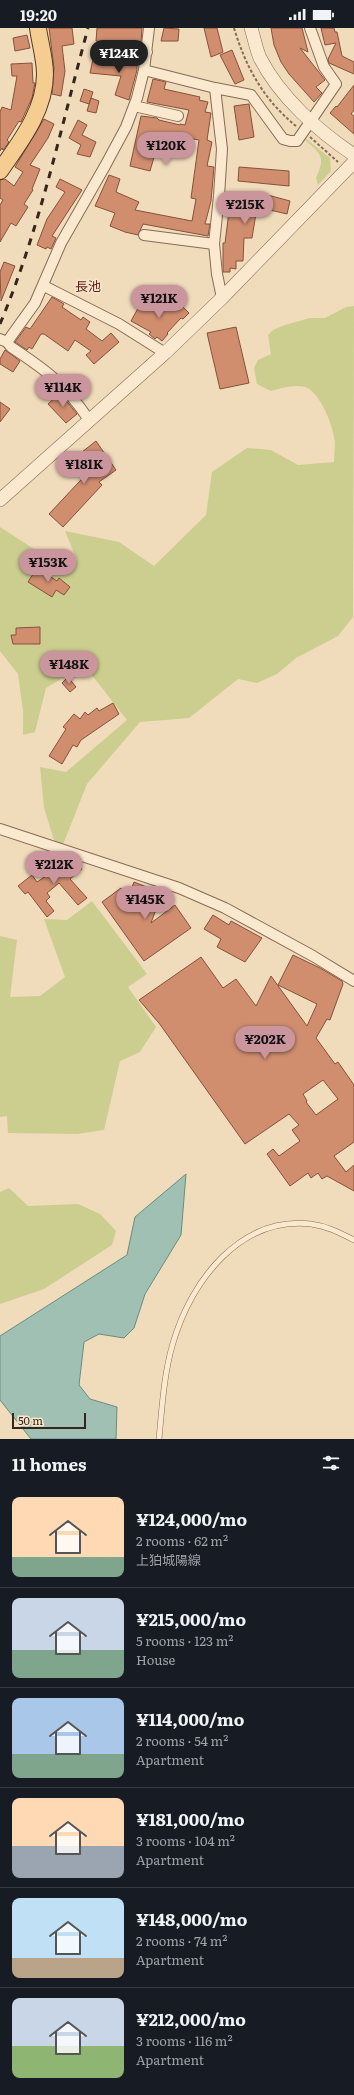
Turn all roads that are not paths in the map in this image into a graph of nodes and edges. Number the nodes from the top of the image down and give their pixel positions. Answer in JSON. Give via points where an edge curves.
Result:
{"nodes":[{"id":1,"x":38,"y":28,"type":"edge"},
{"id":2,"x":149,"y":28,"type":"edge"},
{"id":3,"x":251,"y":28,"type":"edge"},
{"id":4,"x":310,"y":28,"type":"edge"},
{"id":5,"x":105,"y":52,"type":"dead end"},
{"id":6,"x":146,"y":52,"type":"junction"},
{"id":7,"x":144,"y":70,"type":"junction"},
{"id":8,"x":215,"y":88,"type":"junction"},
{"id":9,"x":134,"y":106,"type":"junction"},
{"id":10,"x":178,"y":116,"type":"dead end"},
{"id":11,"x":311,"y":121,"type":"junction"},
{"id":12,"x":354,"y":155,"type":"edge"},
{"id":13,"x":354,"y":162,"type":"edge"},
{"id":14,"x":0,"y":171,"type":"edge"},
{"id":15,"x":144,"y":235,"type":"dead end"},
{"id":16,"x":214,"y":244,"type":"junction"},
{"id":17,"x":44,"y":286,"type":"junction"},
{"id":18,"x":222,"y":298,"type":"junction"},
{"id":19,"x":4,"y":340,"type":"edge"},
{"id":20,"x":165,"y":352,"type":"junction"},
{"id":21,"x":89,"y":420,"type":"junction"},
{"id":22,"x":0,"y":500,"type":"edge"},
{"id":23,"x":0,"y":829,"type":"edge"},
{"id":24,"x":354,"y":981,"type":"edge"},
{"id":25,"x":354,"y":1240,"type":"edge"},
{"id":26,"x":159,"y":1439,"type":"edge"}],
"edges":[{"from":1,"to":14,"type":"main road","via":[[45,74],[42,97],[32,124]]},
{"from":2,"to":6,"type":"street"},
{"from":3,"to":11,"type":"street","via":[[260,57],[278,86]]},
{"from":4,"to":11,"type":"street","via":[[324,67],[336,84]]},
{"from":5,"to":6,"type":"street"},
{"from":6,"to":7,"type":"street"},
{"from":7,"to":8,"type":"street"},
{"from":7,"to":9,"type":"street"},
{"from":8,"to":11,"type":"street","via":[[251,95],[283,139],[297,141]]},
{"from":8,"to":16,"type":"street","via":[[222,148]]},
{"from":9,"to":10,"type":"street"},
{"from":9,"to":17,"type":"street","via":[[106,166],[61,242]]},
{"from":11,"to":12,"type":"street"},
{"from":13,"to":18,"type":"street"},
{"from":15,"to":16,"type":"street"},
{"from":16,"to":18,"type":"street"},
{"from":17,"to":19,"type":"street","via":[[35,303]]},
{"from":17,"to":20,"type":"street","via":[[119,324]]},
{"from":18,"to":20,"type":"street"},
{"from":19,"to":21,"type":"street","via":[[61,383]]},
{"from":20,"to":21,"type":"street"},
{"from":21,"to":22,"type":"street"},
{"from":23,"to":24,"type":"street","via":[[179,888],[225,908]]},
{"from":25,"to":26,"type":"lane","via":[[332,1229],[312,1224],[286,1224],[249,1237],[212,1266],[191,1296],[173,1343]]}]}
